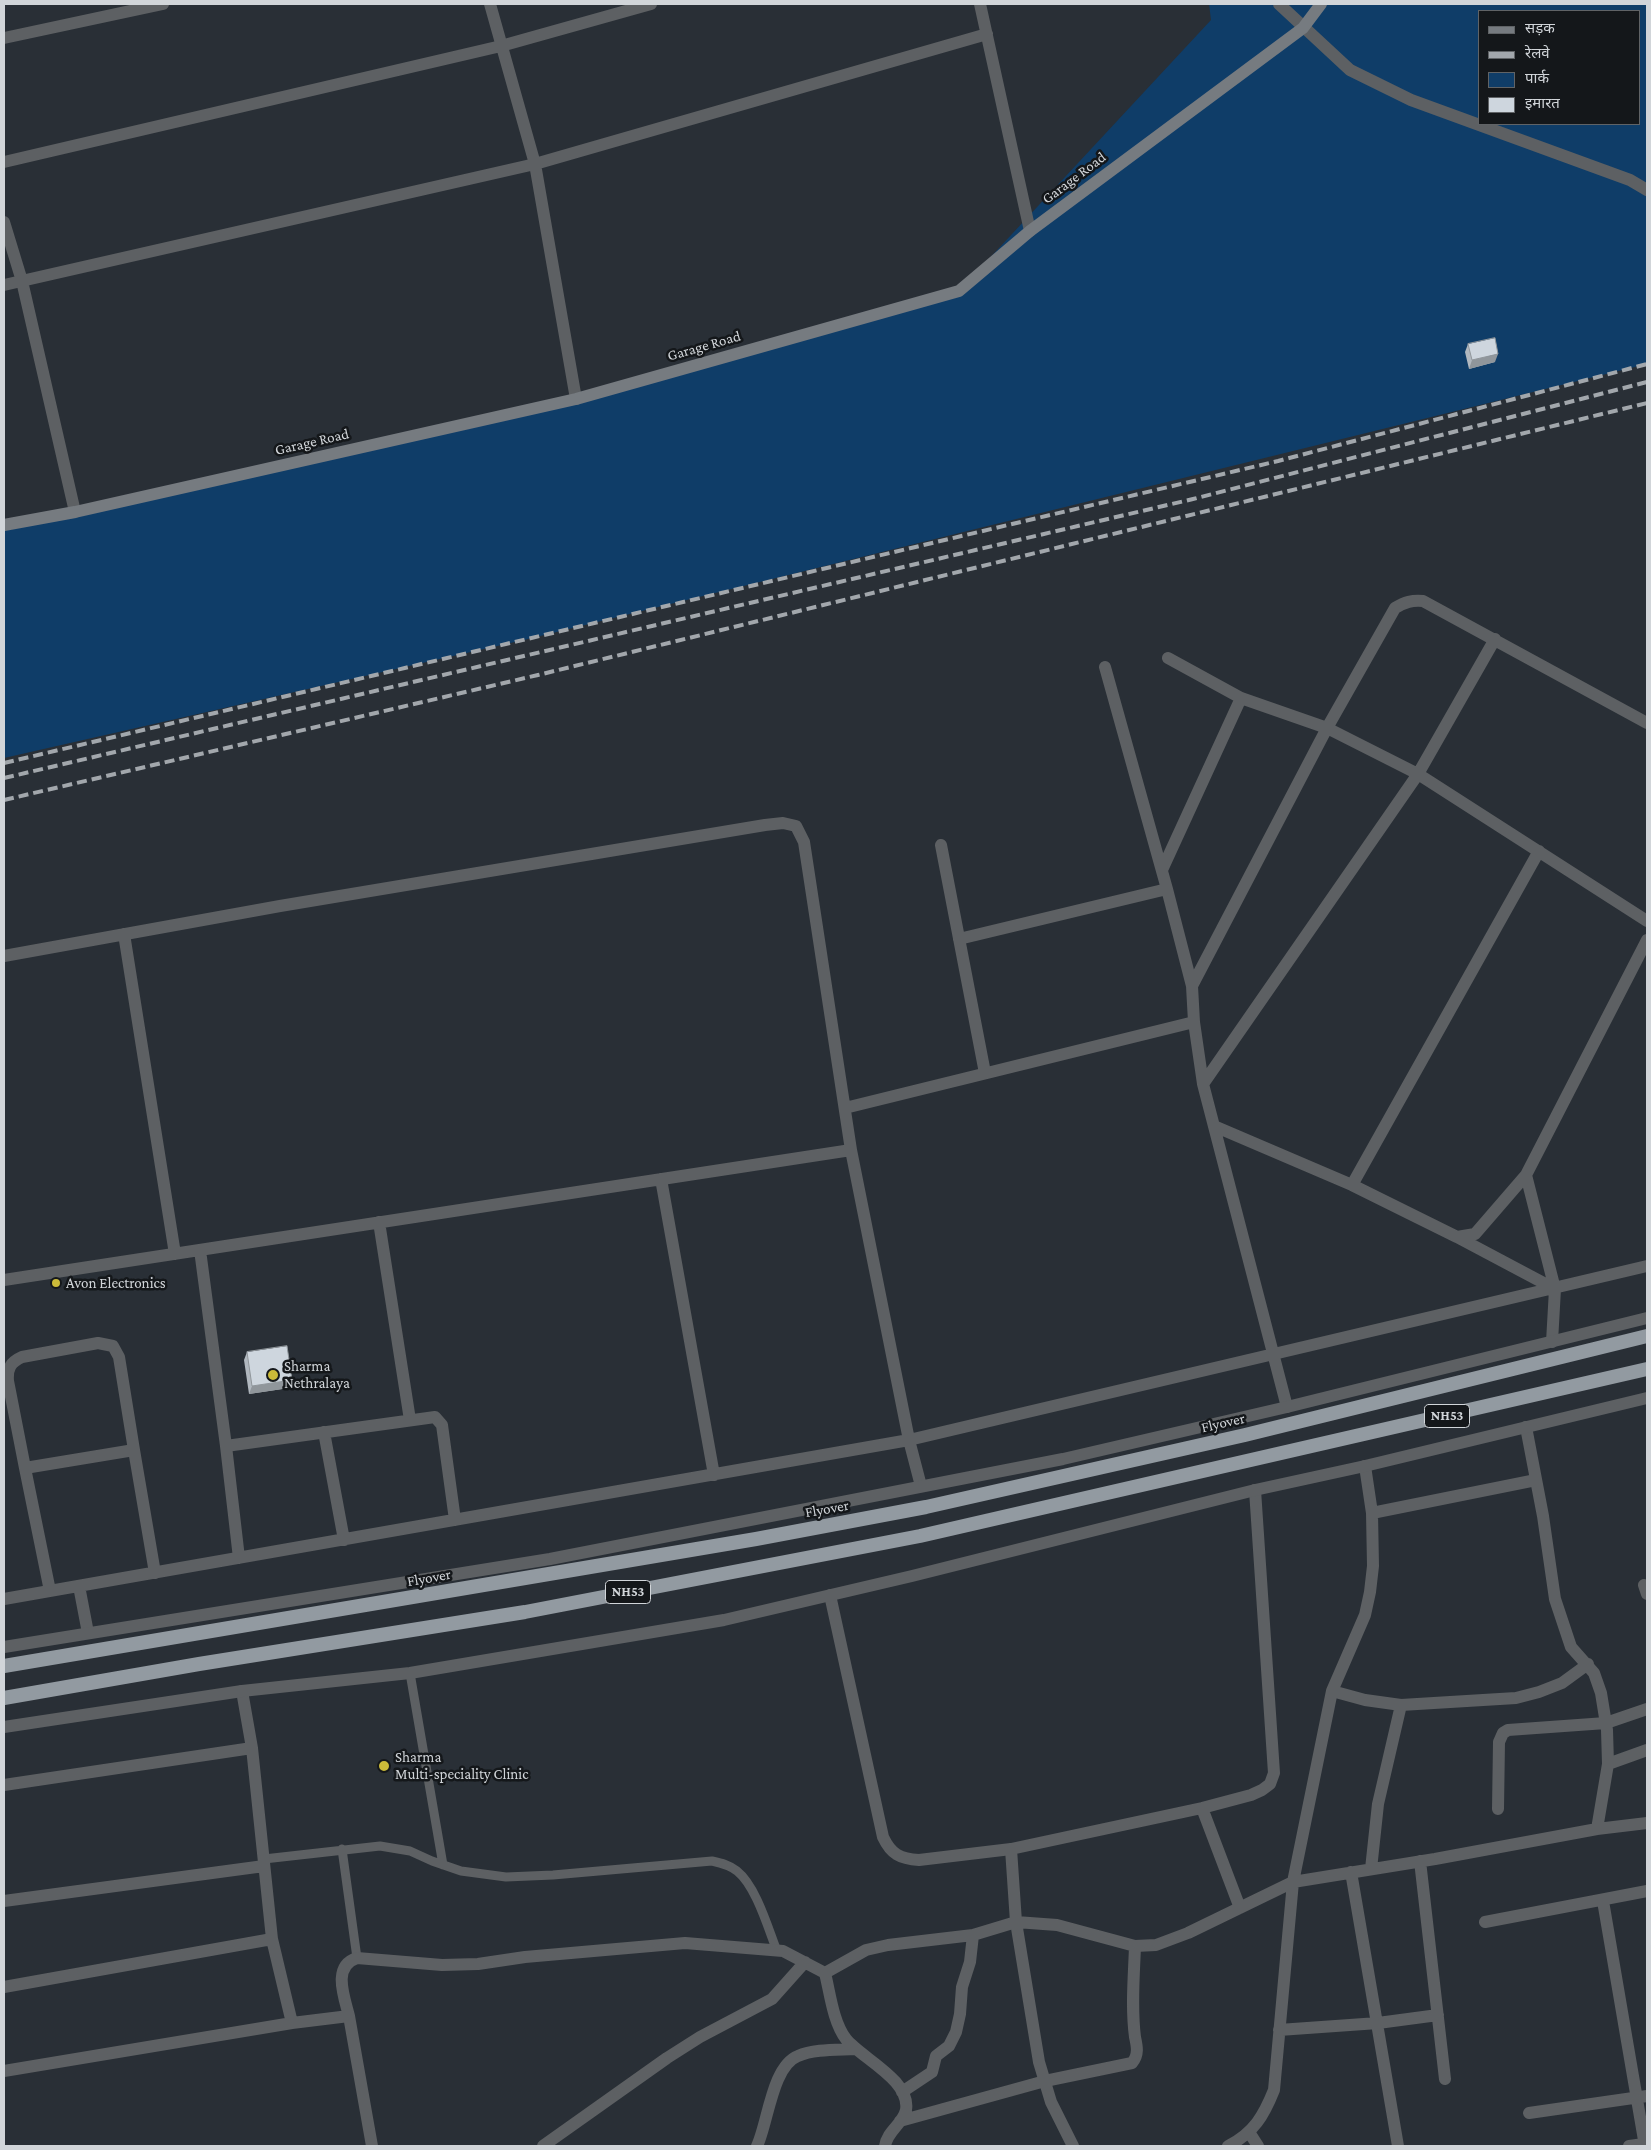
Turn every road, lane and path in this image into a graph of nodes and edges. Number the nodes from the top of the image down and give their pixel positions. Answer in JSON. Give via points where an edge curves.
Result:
{"nodes":[{"id":1,"x":163,"y":4,"type":"edge"},
{"id":2,"x":490,"y":4,"type":"edge"},
{"id":3,"x":651,"y":4,"type":"edge"},
{"id":4,"x":980,"y":4,"type":"edge"},
{"id":5,"x":1279,"y":4,"type":"edge"},
{"id":6,"x":1321,"y":4,"type":"edge"},
{"id":7,"x":1303,"y":28,"type":"junction"},
{"id":8,"x":987,"y":34,"type":"junction"},
{"id":9,"x":4,"y":38,"type":"edge"},
{"id":10,"x":501,"y":46,"type":"junction"},
{"id":11,"x":1478,"y":124,"type":"edge"},
{"id":12,"x":1479,"y":125,"type":"edge"},
{"id":13,"x":4,"y":162,"type":"edge"},
{"id":14,"x":535,"y":164,"type":"junction"},
{"id":15,"x":1647,"y":190,"type":"edge"},
{"id":16,"x":4,"y":222,"type":"edge"},
{"id":17,"x":1030,"y":231,"type":"junction"},
{"id":18,"x":22,"y":281,"type":"junction"},
{"id":19,"x":4,"y":286,"type":"edge"},
{"id":20,"x":576,"y":399,"type":"junction"},
{"id":21,"x":75,"y":512,"type":"junction"},
{"id":22,"x":4,"y":526,"type":"edge"},
{"id":23,"x":1495,"y":639,"type":"junction"},
{"id":24,"x":1168,"y":658,"type":"dead end"},
{"id":25,"x":1105,"y":667,"type":"dead end"},
{"id":26,"x":1242,"y":698,"type":"junction"},
{"id":27,"x":1647,"y":722,"type":"edge"},
{"id":28,"x":1327,"y":728,"type":"junction"},
{"id":29,"x":1418,"y":774,"type":"junction"},
{"id":30,"x":941,"y":845,"type":"dead end"},
{"id":31,"x":1539,"y":851,"type":"junction"},
{"id":32,"x":1162,"y":870,"type":"junction"},
{"id":33,"x":1167,"y":889,"type":"junction"},
{"id":34,"x":1647,"y":921,"type":"edge"},
{"id":35,"x":124,"y":934,"type":"junction"},
{"id":36,"x":959,"y":940,"type":"junction"},
{"id":37,"x":1647,"y":940,"type":"edge"},
{"id":38,"x":4,"y":956,"type":"edge"},
{"id":39,"x":1192,"y":986,"type":"junction"},
{"id":40,"x":1194,"y":1022,"type":"junction"},
{"id":41,"x":985,"y":1074,"type":"junction"},
{"id":42,"x":1203,"y":1084,"type":"junction"},
{"id":43,"x":845,"y":1108,"type":"junction"},
{"id":44,"x":1214,"y":1126,"type":"junction"},
{"id":45,"x":851,"y":1150,"type":"junction"},
{"id":46,"x":1526,"y":1175,"type":"junction"},
{"id":47,"x":661,"y":1179,"type":"junction"},
{"id":48,"x":1352,"y":1185,"type":"junction"},
{"id":49,"x":379,"y":1222,"type":"junction"},
{"id":50,"x":1457,"y":1236,"type":"junction"},
{"id":51,"x":200,"y":1250,"type":"junction"},
{"id":52,"x":175,"y":1254,"type":"junction"},
{"id":53,"x":1647,"y":1266,"type":"edge"},
{"id":54,"x":4,"y":1280,"type":"edge"},
{"id":55,"x":1555,"y":1289,"type":"junction"},
{"id":56,"x":1647,"y":1318,"type":"edge"},
{"id":57,"x":1647,"y":1336,"type":"edge"},
{"id":58,"x":1552,"y":1342,"type":"junction"},
{"id":59,"x":1273,"y":1353,"type":"junction"},
{"id":60,"x":1647,"y":1370,"type":"edge"},
{"id":61,"x":1647,"y":1398,"type":"edge"},
{"id":62,"x":1287,"y":1407,"type":"junction"},
{"id":63,"x":410,"y":1420,"type":"junction"},
{"id":64,"x":1526,"y":1427,"type":"junction"},
{"id":65,"x":324,"y":1432,"type":"junction"},
{"id":66,"x":909,"y":1440,"type":"junction"},
{"id":67,"x":226,"y":1446,"type":"junction"},
{"id":68,"x":134,"y":1450,"type":"junction"},
{"id":69,"x":1365,"y":1466,"type":"junction"},
{"id":70,"x":25,"y":1468,"type":"junction"},
{"id":71,"x":714,"y":1475,"type":"junction"},
{"id":72,"x":1536,"y":1480,"type":"junction"},
{"id":73,"x":921,"y":1486,"type":"junction"},
{"id":74,"x":1255,"y":1490,"type":"junction"},
{"id":75,"x":1372,"y":1512,"type":"junction"},
{"id":76,"x":455,"y":1520,"type":"junction"},
{"id":77,"x":344,"y":1540,"type":"junction"},
{"id":78,"x":239,"y":1558,"type":"junction"},
{"id":79,"x":155,"y":1573,"type":"junction"},
{"id":80,"x":80,"y":1586,"type":"junction"},
{"id":81,"x":50,"y":1591,"type":"junction"},
{"id":82,"x":830,"y":1595,"type":"junction"},
{"id":83,"x":4,"y":1599,"type":"edge"},
{"id":84,"x":88,"y":1633,"type":"junction"},
{"id":85,"x":4,"y":1647,"type":"edge"},
{"id":86,"x":1588,"y":1664,"type":"junction"},
{"id":87,"x":4,"y":1666,"type":"edge"},
{"id":88,"x":410,"y":1673,"type":"junction"},
{"id":89,"x":242,"y":1691,"type":"junction"},
{"id":90,"x":1332,"y":1691,"type":"junction"},
{"id":91,"x":4,"y":1698,"type":"edge"},
{"id":92,"x":1401,"y":1705,"type":"junction"},
{"id":93,"x":1647,"y":1709,"type":"edge"},
{"id":94,"x":1606,"y":1723,"type":"junction"},
{"id":95,"x":4,"y":1727,"type":"edge"},
{"id":96,"x":252,"y":1748,"type":"junction"},
{"id":97,"x":1647,"y":1750,"type":"edge"},
{"id":98,"x":1608,"y":1764,"type":"junction"},
{"id":99,"x":4,"y":1785,"type":"edge"},
{"id":100,"x":1202,"y":1808,"type":"junction"},
{"id":101,"x":1498,"y":1809,"type":"dead end"},
{"id":102,"x":1647,"y":1823,"type":"edge"},
{"id":103,"x":1597,"y":1829,"type":"junction"},
{"id":104,"x":342,"y":1849,"type":"junction"},
{"id":105,"x":1011,"y":1849,"type":"junction"},
{"id":106,"x":1420,"y":1861,"type":"junction"},
{"id":107,"x":264,"y":1862,"type":"junction"},
{"id":108,"x":444,"y":1865,"type":"junction"},
{"id":109,"x":1370,"y":1869,"type":"junction"},
{"id":110,"x":1351,"y":1872,"type":"junction"},
{"id":111,"x":1293,"y":1882,"type":"junction"},
{"id":112,"x":1647,"y":1891,"type":"edge"},
{"id":113,"x":4,"y":1901,"type":"edge"},
{"id":114,"x":1602,"y":1901,"type":"junction"},
{"id":115,"x":1240,"y":1908,"type":"junction"},
{"id":116,"x":1016,"y":1922,"type":"junction"},
{"id":117,"x":1485,"y":1922,"type":"dead end"},
{"id":118,"x":973,"y":1935,"type":"junction"},
{"id":119,"x":272,"y":1939,"type":"junction"},
{"id":120,"x":1135,"y":1946,"type":"junction"},
{"id":121,"x":777,"y":1951,"type":"junction"},
{"id":122,"x":357,"y":1958,"type":"junction"},
{"id":123,"x":805,"y":1962,"type":"junction"},
{"id":124,"x":825,"y":1973,"type":"junction"},
{"id":125,"x":4,"y":1987,"type":"edge"},
{"id":126,"x":1438,"y":2015,"type":"junction"},
{"id":127,"x":349,"y":2016,"type":"junction"},
{"id":128,"x":292,"y":2023,"type":"junction"},
{"id":129,"x":1378,"y":2023,"type":"junction"},
{"id":130,"x":1279,"y":2030,"type":"junction"},
{"id":131,"x":855,"y":2049,"type":"junction"},
{"id":132,"x":4,"y":2071,"type":"edge"},
{"id":133,"x":1445,"y":2079,"type":"dead end"},
{"id":134,"x":1045,"y":2081,"type":"junction"},
{"id":135,"x":902,"y":2092,"type":"junction"},
{"id":136,"x":1642,"y":2096,"type":"edge"},
{"id":137,"x":1528,"y":2113,"type":"dead end"},
{"id":138,"x":900,"y":2121,"type":"junction"},
{"id":139,"x":1249,"y":2132,"type":"junction"},
{"id":140,"x":1645,"y":2145,"type":"edge"},
{"id":141,"x":372,"y":2146,"type":"edge"},
{"id":142,"x":543,"y":2146,"type":"edge"},
{"id":143,"x":757,"y":2146,"type":"edge"},
{"id":144,"x":886,"y":2146,"type":"edge"},
{"id":145,"x":1073,"y":2146,"type":"edge"},
{"id":146,"x":1228,"y":2146,"type":"edge"},
{"id":147,"x":1258,"y":2146,"type":"edge"},
{"id":148,"x":1398,"y":2146,"type":"edge"},
{"id":149,"x":1629,"y":2146,"type":"edge"}],
"edges":[{"from":1,"to":9,"type":"street"},
{"from":2,"to":10,"type":"street"},
{"from":3,"to":10,"type":"street"},
{"from":4,"to":8,"type":"street"},
{"from":5,"to":7,"type":"street"},
{"from":6,"to":7,"type":"main road","name":"Garage Road"},
{"from":7,"to":11,"type":"street","via":[[1350,70],[1411,100]]},
{"from":7,"to":17,"type":"main road","name":"Garage Road"},
{"from":8,"to":14,"type":"street"},
{"from":8,"to":17,"type":"street"},
{"from":10,"to":13,"type":"street"},
{"from":10,"to":14,"type":"street"},
{"from":12,"to":15,"type":"street","via":[[1630,180]]},
{"from":14,"to":18,"type":"street"},
{"from":14,"to":20,"type":"street"},
{"from":16,"to":18,"type":"street"},
{"from":17,"to":20,"type":"main road","name":"Garage Road","via":[[959,291]]},
{"from":18,"to":19,"type":"street"},
{"from":18,"to":21,"type":"street"},
{"from":20,"to":21,"type":"main road","name":"Garage Road"},
{"from":21,"to":22,"type":"main road","name":"Garage Road"},
{"from":23,"to":27,"type":"street"},
{"from":23,"to":28,"type":"street","via":[[1423,601],[1403,603],[1395,608]]},
{"from":23,"to":29,"type":"street"},
{"from":24,"to":26,"type":"street"},
{"from":25,"to":32,"type":"street"},
{"from":26,"to":28,"type":"street"},
{"from":26,"to":32,"type":"street"},
{"from":28,"to":29,"type":"street"},
{"from":28,"to":39,"type":"street"},
{"from":29,"to":31,"type":"street"},
{"from":29,"to":42,"type":"street"},
{"from":30,"to":36,"type":"street"},
{"from":31,"to":34,"type":"street"},
{"from":31,"to":48,"type":"street"},
{"from":32,"to":33,"type":"street"},
{"from":33,"to":36,"type":"street"},
{"from":33,"to":39,"type":"street"},
{"from":35,"to":38,"type":"street"},
{"from":35,"to":43,"type":"street","via":[[783,822],[796,826],[804,842]]},
{"from":35,"to":52,"type":"street"},
{"from":36,"to":41,"type":"street"},
{"from":37,"to":46,"type":"street"},
{"from":39,"to":40,"type":"street"},
{"from":40,"to":41,"type":"street"},
{"from":40,"to":42,"type":"street"},
{"from":41,"to":43,"type":"street"},
{"from":42,"to":44,"type":"street"},
{"from":43,"to":45,"type":"street"},
{"from":44,"to":48,"type":"street"},
{"from":44,"to":59,"type":"street"},
{"from":45,"to":47,"type":"street"},
{"from":45,"to":66,"type":"street"},
{"from":46,"to":50,"type":"street","via":[[1476,1234]]},
{"from":46,"to":55,"type":"street"},
{"from":47,"to":49,"type":"street"},
{"from":47,"to":71,"type":"street"},
{"from":48,"to":50,"type":"street"},
{"from":49,"to":51,"type":"street"},
{"from":49,"to":63,"type":"street"},
{"from":50,"to":55,"type":"street"},
{"from":51,"to":52,"type":"street"},
{"from":51,"to":67,"type":"street"},
{"from":52,"to":54,"type":"street"},
{"from":53,"to":55,"type":"street"},
{"from":55,"to":58,"type":"street"},
{"from":55,"to":59,"type":"street"},
{"from":56,"to":58,"type":"street"},
{"from":57,"to":87,"type":"highway","name":"Flyover","number":"NH53","via":[[1245,1435],[926,1507]]},
{"from":58,"to":62,"type":"street"},
{"from":59,"to":62,"type":"street"},
{"from":59,"to":66,"type":"street"},
{"from":60,"to":91,"type":"highway","number":"NH53","via":[[920,1536],[525,1612]]},
{"from":61,"to":64,"type":"street"},
{"from":62,"to":73,"type":"street","via":[[1064,1459]]},
{"from":63,"to":65,"type":"street"},
{"from":63,"to":76,"type":"street","via":[[435,1417],[442,1425]]},
{"from":64,"to":69,"type":"street"},
{"from":64,"to":72,"type":"street"},
{"from":65,"to":67,"type":"street"},
{"from":65,"to":77,"type":"street"},
{"from":66,"to":71,"type":"street"},
{"from":66,"to":73,"type":"street"},
{"from":67,"to":78,"type":"street"},
{"from":68,"to":70,"type":"street"},
{"from":68,"to":70,"type":"street","via":[[119,1357],[113,1346],[98,1343],[22,1356],[9,1367],[8,1381]]},
{"from":68,"to":79,"type":"street"},
{"from":69,"to":74,"type":"street"},
{"from":69,"to":75,"type":"street"},
{"from":70,"to":81,"type":"street"},
{"from":71,"to":76,"type":"street"},
{"from":72,"to":75,"type":"street"},
{"from":72,"to":86,"type":"street","via":[[1555,1599],[1571,1647]]},
{"from":73,"to":84,"type":"street","via":[[550,1559]]},
{"from":74,"to":82,"type":"street"},
{"from":74,"to":100,"type":"street","via":[[1274,1773],[1270,1784],[1262,1790]]},
{"from":75,"to":90,"type":"street","via":[[1373,1566],[1365,1615]]},
{"from":76,"to":77,"type":"street"},
{"from":77,"to":78,"type":"street"},
{"from":78,"to":79,"type":"street"},
{"from":79,"to":80,"type":"street"},
{"from":80,"to":81,"type":"street"},
{"from":80,"to":84,"type":"street"},
{"from":81,"to":83,"type":"street"},
{"from":82,"to":88,"type":"street","via":[[724,1620]]},
{"from":82,"to":105,"type":"street","via":[[888,1848],[907,1860]]},
{"from":84,"to":85,"type":"street"},
{"from":86,"to":92,"type":"street","via":[[1562,1682],[1516,1698]]},
{"from":86,"to":94,"type":"street","via":[[1601,1693]]},
{"from":88,"to":89,"type":"street"},
{"from":88,"to":108,"type":"lane"},
{"from":89,"to":95,"type":"street"},
{"from":89,"to":96,"type":"street"},
{"from":90,"to":92,"type":"street"},
{"from":90,"to":111,"type":"street"},
{"from":92,"to":109,"type":"street","via":[[1378,1804]]},
{"from":93,"to":94,"type":"street"},
{"from":94,"to":98,"type":"street"},
{"from":94,"to":101,"type":"street","via":[[1508,1730],[1503,1733],[1499,1742]]},
{"from":96,"to":99,"type":"street"},
{"from":96,"to":107,"type":"street"},
{"from":97,"to":98,"type":"street"},
{"from":98,"to":103,"type":"street"},
{"from":100,"to":105,"type":"street"},
{"from":100,"to":115,"type":"street"},
{"from":102,"to":103,"type":"street"},
{"from":103,"to":106,"type":"street"},
{"from":104,"to":107,"type":"lane"},
{"from":104,"to":108,"type":"lane","via":[[380,1846],[410,1851]]},
{"from":104,"to":122,"type":"lane"},
{"from":105,"to":116,"type":"street"},
{"from":106,"to":109,"type":"street"},
{"from":106,"to":126,"type":"street"},
{"from":107,"to":113,"type":"street"},
{"from":107,"to":119,"type":"street"},
{"from":108,"to":121,"type":"lane","via":[[506,1877],[712,1861],[729,1865],[749,1886]]},
{"from":109,"to":110,"type":"street"},
{"from":110,"to":111,"type":"street"},
{"from":110,"to":129,"type":"street"},
{"from":111,"to":115,"type":"street"},
{"from":111,"to":130,"type":"street"},
{"from":112,"to":114,"type":"street"},
{"from":114,"to":117,"type":"street"},
{"from":114,"to":136,"type":"street"},
{"from":115,"to":120,"type":"street","via":[[1156,1945]]},
{"from":116,"to":118,"type":"street"},
{"from":116,"to":120,"type":"street","via":[[1057,1926]]},
{"from":116,"to":134,"type":"street"},
{"from":118,"to":124,"type":"street","via":[[866,1950]]},
{"from":118,"to":135,"type":"street","via":[[956,2032],[949,2046],[936,2056],[932,2072]]},
{"from":119,"to":125,"type":"street"},
{"from":119,"to":128,"type":"street"},
{"from":120,"to":134,"type":"street","via":[[1133,2007],[1136,2059],[1128,2065]]},
{"from":121,"to":122,"type":"street","via":[[685,1943],[478,1964],[442,1965]]},
{"from":121,"to":123,"type":"street"},
{"from":122,"to":127,"type":"street","via":[[348,1961],[342,1972],[342,1990]]},
{"from":123,"to":124,"type":"street"},
{"from":123,"to":142,"type":"street","via":[[772,1999],[667,2058]]},
{"from":124,"to":131,"type":"street","via":[[840,2027]]},
{"from":126,"to":129,"type":"street"},
{"from":126,"to":133,"type":"street"},
{"from":127,"to":128,"type":"street"},
{"from":127,"to":141,"type":"street"},
{"from":128,"to":132,"type":"street"},
{"from":129,"to":130,"type":"street"},
{"from":129,"to":148,"type":"street"},
{"from":130,"to":139,"type":"street","via":[[1274,2090],[1263,2116]]},
{"from":131,"to":135,"type":"street","via":[[872,2060]]},
{"from":131,"to":143,"type":"street","via":[[806,2053],[788,2063],[774,2091]]},
{"from":134,"to":138,"type":"street"},
{"from":134,"to":145,"type":"street","via":[[1051,2102]]},
{"from":135,"to":138,"type":"street","via":[[906,2109]]},
{"from":136,"to":137,"type":"street"},
{"from":136,"to":140,"type":"street"},
{"from":138,"to":144,"type":"street","via":[[890,2133]]},
{"from":139,"to":146,"type":"street"},
{"from":139,"to":147,"type":"street"},
{"from":140,"to":149,"type":"street"}]}
